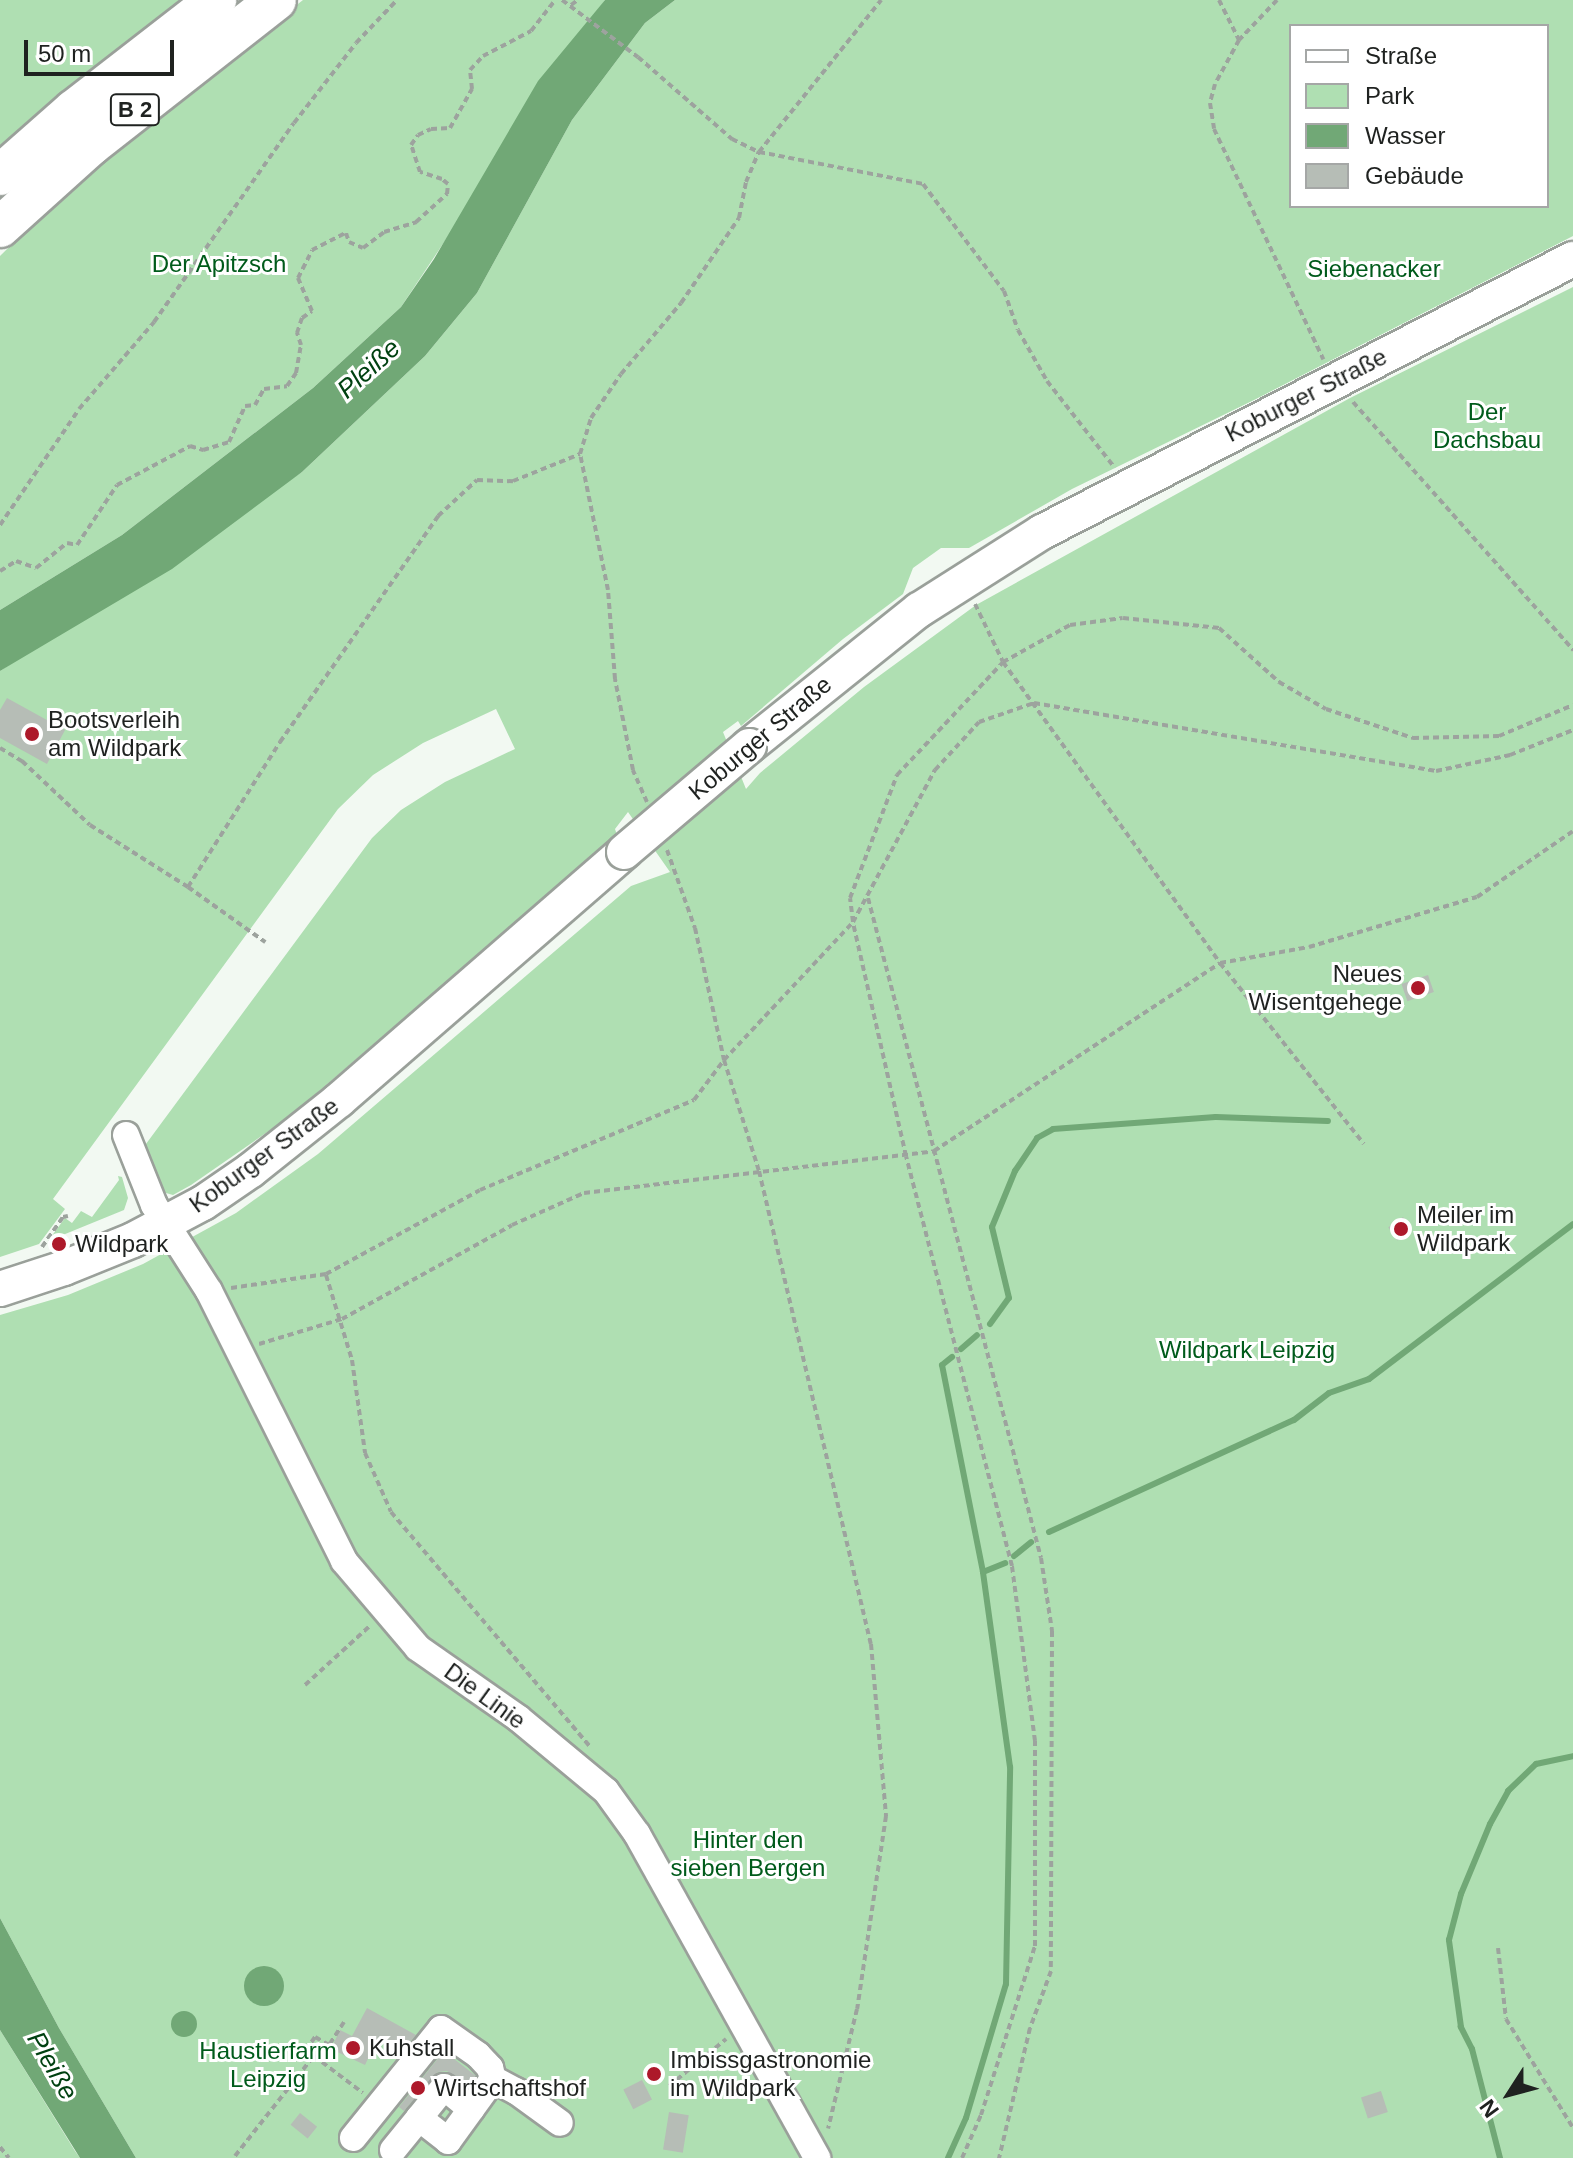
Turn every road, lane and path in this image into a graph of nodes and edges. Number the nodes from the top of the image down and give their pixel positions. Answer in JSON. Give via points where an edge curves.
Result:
{"nodes":[{"id":1,"x":216,"y":0,"type":"edge"},
{"id":2,"x":276,"y":0,"type":"edge"},
{"id":3,"x":397,"y":0,"type":"edge"},
{"id":4,"x":555,"y":0,"type":"edge"},
{"id":5,"x":562,"y":0,"type":"edge"},
{"id":6,"x":578,"y":0,"type":"edge"},
{"id":7,"x":881,"y":0,"type":"edge"},
{"id":8,"x":1219,"y":0,"type":"edge"},
{"id":9,"x":1277,"y":0,"type":"edge"},
{"id":10,"x":571,"y":5,"type":"junction"},
{"id":11,"x":1239,"y":40,"type":"junction"},
{"id":12,"x":759,"y":152,"type":"junction"},
{"id":13,"x":0,"y":175,"type":"edge"},
{"id":14,"x":0,"y":227,"type":"edge"},
{"id":15,"x":1573,"y":259,"type":"edge"},
{"id":16,"x":1325,"y":362,"type":"dead end"},
{"id":17,"x":1350,"y":398,"type":"dead end"},
{"id":18,"x":580,"y":454,"type":"junction"},
{"id":19,"x":1127,"y":487,"type":"junction"},
{"id":20,"x":0,"y":525,"type":"edge"},
{"id":21,"x":0,"y":571,"type":"edge"},
{"id":22,"x":960,"y":582,"type":"junction"},
{"id":23,"x":1573,"y":650,"type":"edge"},
{"id":24,"x":1003,"y":662,"type":"junction"},
{"id":25,"x":1034,"y":703,"type":"junction"},
{"id":26,"x":1573,"y":705,"type":"edge"},
{"id":27,"x":1573,"y":730,"type":"edge"},
{"id":28,"x":0,"y":748,"type":"edge"},
{"id":29,"x":651,"y":812,"type":"dead end"},
{"id":30,"x":1573,"y":831,"type":"edge"},
{"id":31,"x":663,"y":841,"type":"dead end"},
{"id":32,"x":188,"y":887,"type":"junction"},
{"id":33,"x":868,"y":898,"type":"junction"},
{"id":34,"x":853,"y":922,"type":"junction"},
{"id":35,"x":265,"y":942,"type":"dead end"},
{"id":36,"x":1220,"y":963,"type":"junction"},
{"id":37,"x":724,"y":1060,"type":"junction"},
{"id":38,"x":126,"y":1135,"type":"dead end"},
{"id":39,"x":1364,"y":1144,"type":"dead end"},
{"id":40,"x":934,"y":1151,"type":"junction"},
{"id":41,"x":906,"y":1156,"type":"junction"},
{"id":42,"x":759,"y":1171,"type":"junction"},
{"id":43,"x":167,"y":1224,"type":"junction"},
{"id":44,"x":326,"y":1274,"type":"junction"},
{"id":45,"x":0,"y":1289,"type":"edge"},
{"id":46,"x":209,"y":1291,"type":"junction"},
{"id":47,"x":342,"y":1319,"type":"junction"},
{"id":48,"x":238,"y":1352,"type":"junction"},
{"id":49,"x":385,"y":1613,"type":"junction"},
{"id":50,"x":305,"y":1685,"type":"dead end"},
{"id":51,"x":606,"y":1791,"type":"junction"},
{"id":52,"x":1498,"y":1948,"type":"dead end"},
{"id":53,"x":344,"y":2022,"type":"dead end"},
{"id":54,"x":742,"y":2026,"type":"junction"},
{"id":55,"x":313,"y":2057,"type":"junction"},
{"id":56,"x":493,"y":2079,"type":"junction"},
{"id":57,"x":669,"y":2086,"type":"dead end"},
{"id":58,"x":379,"y":2105,"type":"junction"},
{"id":59,"x":471,"y":2109,"type":"junction"},
{"id":60,"x":419,"y":2118,"type":"junction"},
{"id":61,"x":560,"y":2123,"type":"dead end"},
{"id":62,"x":1573,"y":2126,"type":"edge"},
{"id":63,"x":353,"y":2138,"type":"dead end"},
{"id":64,"x":0,"y":2147,"type":"edge"},
{"id":65,"x":393,"y":2150,"type":"dead end"},
{"id":66,"x":820,"y":2151,"type":"edge"},
{"id":67,"x":235,"y":2156,"type":"edge"},
{"id":68,"x":9,"y":2158,"type":"edge"},
{"id":69,"x":962,"y":2158,"type":"edge"},
{"id":70,"x":999,"y":2158,"type":"edge"}],
"edges":[{"from":1,"to":13,"type":"highway","number":"B 2"},
{"from":2,"to":14,"type":"highway","number":"B 2","via":[[90,146]]},
{"from":3,"to":20,"type":"path","via":[[294,123],[154,322],[79,409]]},
{"from":4,"to":21,"type":"path","via":[[531,31],[483,56],[470,70],[472,89],[450,128],[431,129],[411,145],[420,172],[442,179],[448,184],[447,194],[416,222],[384,232],[363,248],[349,242],[346,233],[312,250],[298,278],[312,311],[302,318],[297,333],[301,345],[296,373],[287,386],[264,389],[255,405],[245,406],[229,442],[203,450],[190,446],[117,485],[77,545],[67,543],[36,568],[16,561]]},
{"from":5,"to":10,"type":"path"},
{"from":6,"to":10,"type":"path"},
{"from":7,"to":12,"type":"path"},
{"from":8,"to":11,"type":"path"},
{"from":9,"to":11,"type":"path"},
{"from":10,"to":12,"type":"path","via":[[732,139]]},
{"from":11,"to":16,"type":"path","via":[[1215,84],[1210,103],[1214,129]]},
{"from":12,"to":18,"type":"path","via":[[739,218],[591,418]]},
{"from":12,"to":19,"type":"path","via":[[923,184],[1004,291],[1018,330],[1047,381]]},
{"from":15,"to":19,"type":"main road","name":"Koburger Straße"},
{"from":17,"to":23,"type":"path"},
{"from":18,"to":29,"type":"path","via":[[608,590],[615,679],[633,770]]},
{"from":18,"to":32,"type":"path","via":[[513,481],[477,480],[438,516],[280,742]]},
{"from":19,"to":22,"type":"main road","name":"Koburger Straße"},
{"from":22,"to":24,"type":"path"},
{"from":22,"to":43,"type":"main road","name":"Koburger Straße","bridge":true,"via":[[749,746],[275,1153]]},
{"from":24,"to":25,"type":"path"},
{"from":24,"to":26,"type":"path","via":[[1070,625],[1123,618],[1219,628],[1279,682],[1326,709],[1413,738],[1499,736]]},
{"from":24,"to":34,"type":"path","via":[[897,775],[850,898]]},
{"from":25,"to":27,"type":"path","via":[[1436,771],[1510,755]]},
{"from":25,"to":33,"type":"path","via":[[979,722],[935,770]]},
{"from":25,"to":36,"type":"path"},
{"from":28,"to":32,"type":"path","via":[[22,761],[90,825]]},
{"from":30,"to":36,"type":"path","via":[[1477,897],[1309,947]]},
{"from":31,"to":37,"type":"path","via":[[695,928]]},
{"from":32,"to":35,"type":"path"},
{"from":33,"to":34,"type":"path"},
{"from":33,"to":40,"type":"path"},
{"from":34,"to":37,"type":"path"},
{"from":34,"to":41,"type":"path"},
{"from":36,"to":39,"type":"path"},
{"from":36,"to":40,"type":"path"},
{"from":37,"to":42,"type":"path"},
{"from":37,"to":44,"type":"path","via":[[694,1100],[480,1190]]},
{"from":38,"to":43,"type":"lane","name":"Die Linie"},
{"from":40,"to":41,"type":"path"},
{"from":40,"to":70,"type":"path","via":[[1041,1558],[1052,1631],[1051,1971],[1030,2028]]},
{"from":41,"to":42,"type":"path"},
{"from":41,"to":69,"type":"path","via":[[1012,1566],[1035,1741],[1035,1946]]},
{"from":42,"to":47,"type":"path","via":[[584,1193],[512,1225]]},
{"from":42,"to":66,"type":"path","via":[[871,1644],[886,1816],[857,2009]]},
{"from":43,"to":45,"type":"main road","name":"Koburger Straße"},
{"from":43,"to":46,"type":"lane","name":"Die Linie"},
{"from":44,"to":46,"type":"path"},
{"from":44,"to":47,"type":"path"},
{"from":46,"to":48,"type":"lane","name":"Die Linie"},
{"from":47,"to":48,"type":"path"},
{"from":47,"to":51,"type":"path","via":[[365,1453],[391,1512],[587,1742]]},
{"from":48,"to":49,"type":"lane","name":"Die Linie","via":[[344,1561]]},
{"from":49,"to":50,"type":"path"},
{"from":49,"to":51,"type":"lane","name":"Die Linie","via":[[418,1648],[518,1718]]},
{"from":51,"to":54,"type":"lane","name":"Die Linie","via":[[637,1834]]},
{"from":52,"to":62,"type":"path","via":[[1506,2019]]},
{"from":53,"to":55,"type":"path","via":[[329,2045],[315,2037],[306,2050]]},
{"from":54,"to":57,"type":"path"},
{"from":54,"to":66,"type":"lane","name":"Die Linie"},
{"from":55,"to":58,"type":"path"},
{"from":55,"to":67,"type":"path"},
{"from":56,"to":58,"type":"lane","via":[[478,2055],[441,2029]]},
{"from":56,"to":59,"type":"lane"},
{"from":56,"to":61,"type":"lane"},
{"from":58,"to":63,"type":"lane"},
{"from":59,"to":60,"type":"lane","via":[[444,2087]]},
{"from":59,"to":60,"type":"lane","via":[[448,2141]]},
{"from":60,"to":65,"type":"lane"},
{"from":64,"to":68,"type":"path"}]}
